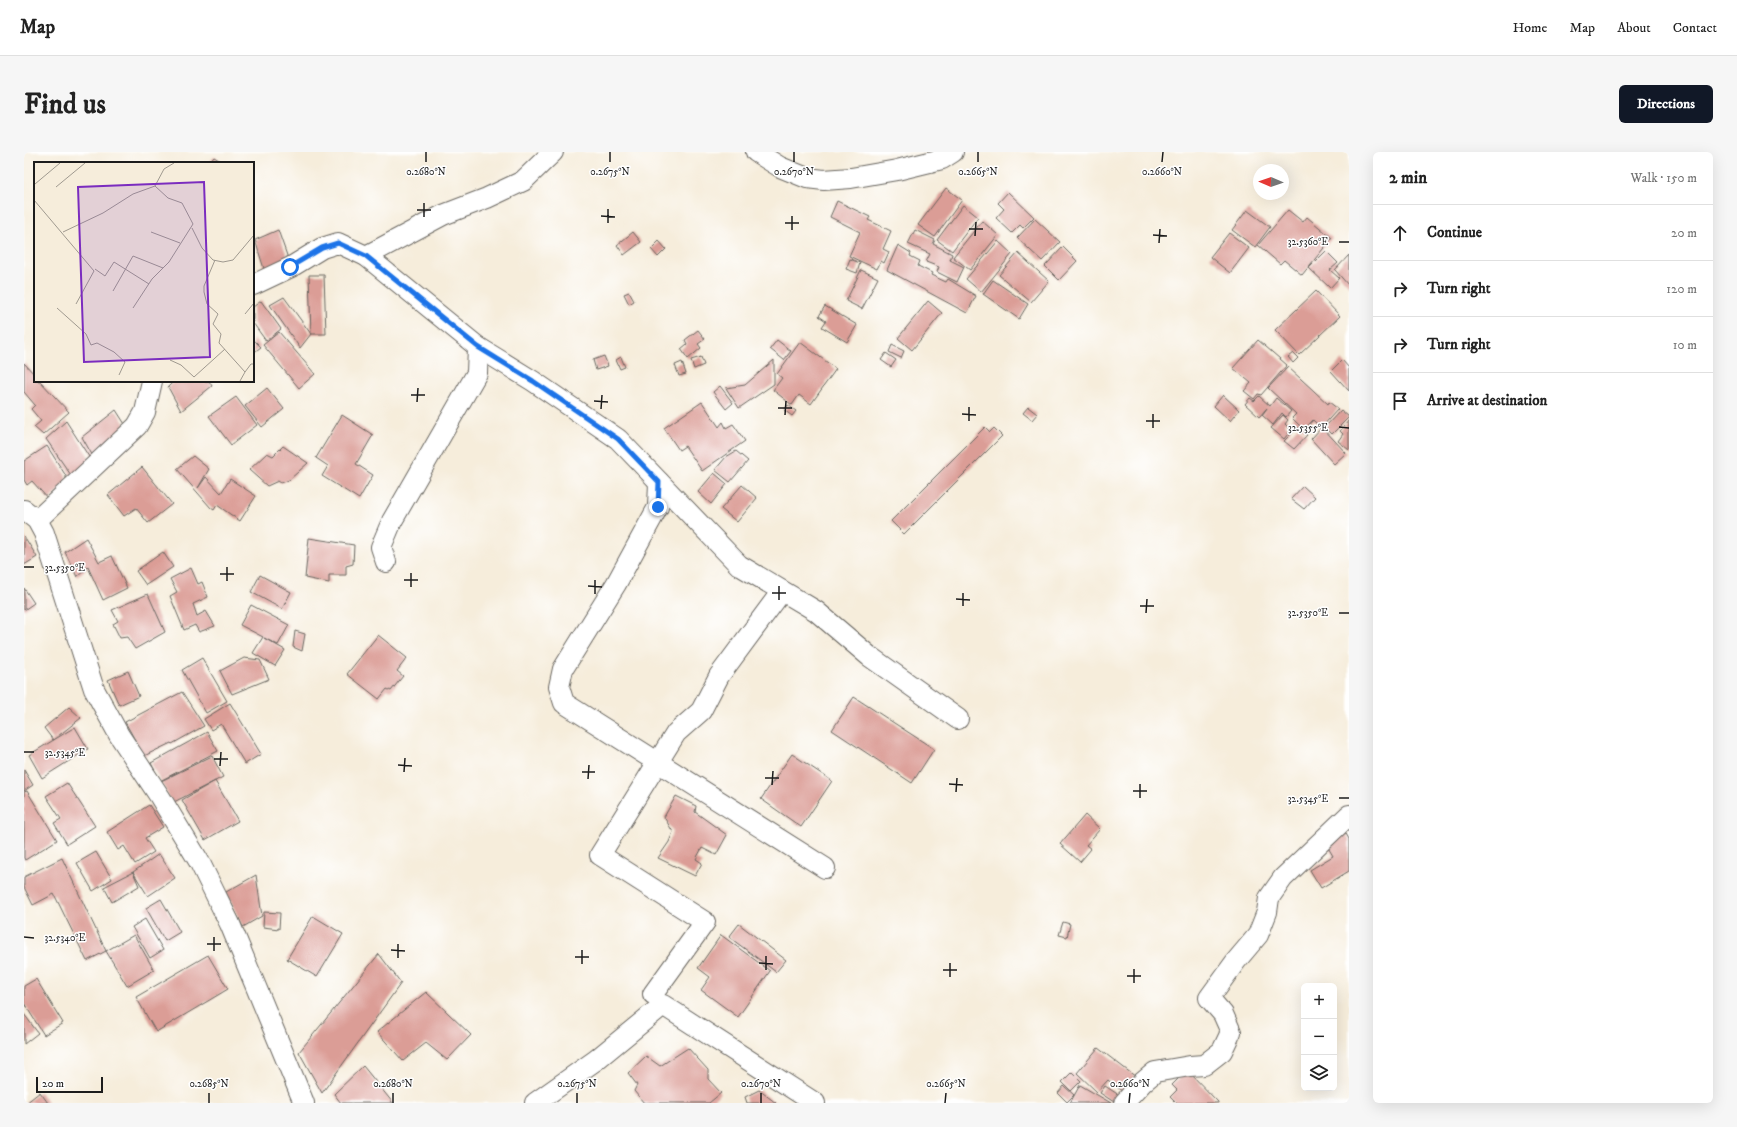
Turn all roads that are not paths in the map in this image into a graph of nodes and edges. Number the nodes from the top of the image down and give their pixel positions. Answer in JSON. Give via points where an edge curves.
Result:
{"nodes":[{"id":1,"x":553,"y":152,"type":"edge"},
{"id":2,"x":756,"y":152,"type":"edge"},
{"id":3,"x":953,"y":152,"type":"edge"},
{"id":4,"x":366,"y":256,"type":"junction"},
{"id":5,"x":254,"y":285,"type":"edge"},
{"id":6,"x":478,"y":347,"type":"junction"},
{"id":7,"x":152,"y":382,"type":"edge"},
{"id":8,"x":659,"y":482,"type":"junction"},
{"id":9,"x":30,"y":515,"type":"edge"},
{"id":10,"x":386,"y":562,"type":"dead end"},
{"id":11,"x":782,"y":591,"type":"junction"},
{"id":12,"x":958,"y":719,"type":"dead end"},
{"id":13,"x":657,"y":763,"type":"junction"},
{"id":14,"x":1349,"y":815,"type":"edge"},
{"id":15,"x":825,"y":868,"type":"dead end"},
{"id":16,"x":652,"y":994,"type":"dead end"},
{"id":17,"x":304,"y":1103,"type":"edge"},
{"id":18,"x":535,"y":1103,"type":"edge"},
{"id":19,"x":815,"y":1103,"type":"edge"},
{"id":20,"x":1124,"y":1103,"type":"edge"}],
"edges":[{"from":1,"to":4,"type":"street","via":[[523,181],[443,215]]},
{"from":2,"to":3,"type":"street","via":[[787,170],[807,178],[824,180],[897,170],[942,159]]},
{"from":4,"to":5,"type":"street","via":[[338,243],[322,248]]},
{"from":4,"to":6,"type":"street"},
{"from":6,"to":8,"type":"street","via":[[618,439]]},
{"from":6,"to":10,"type":"street","via":[[477,373],[389,528],[381,547]]},
{"from":7,"to":9,"type":"street","via":[[145,412],[137,426]]},
{"from":8,"to":11,"type":"street","via":[[739,565]]},
{"from":8,"to":13,"type":"street","via":[[658,507],[616,584],[563,669],[559,687],[564,704]]},
{"from":9,"to":17,"type":"street","via":[[44,533],[94,689],[119,735],[200,863],[230,924]]},
{"from":11,"to":12,"type":"street","via":[[816,611],[869,656]]},
{"from":11,"to":13,"type":"street","via":[[719,676],[701,711],[676,733]]},
{"from":13,"to":15,"type":"street"},
{"from":13,"to":16,"type":"street","via":[[600,855],[705,922]]},
{"from":14,"to":20,"type":"street","via":[[1283,878],[1269,898],[1268,912],[1258,935],[1209,998],[1223,1014],[1231,1032],[1222,1051],[1204,1065],[1156,1072]]},
{"from":18,"to":19,"type":"street","via":[[596,1060],[663,1005]]}]}
